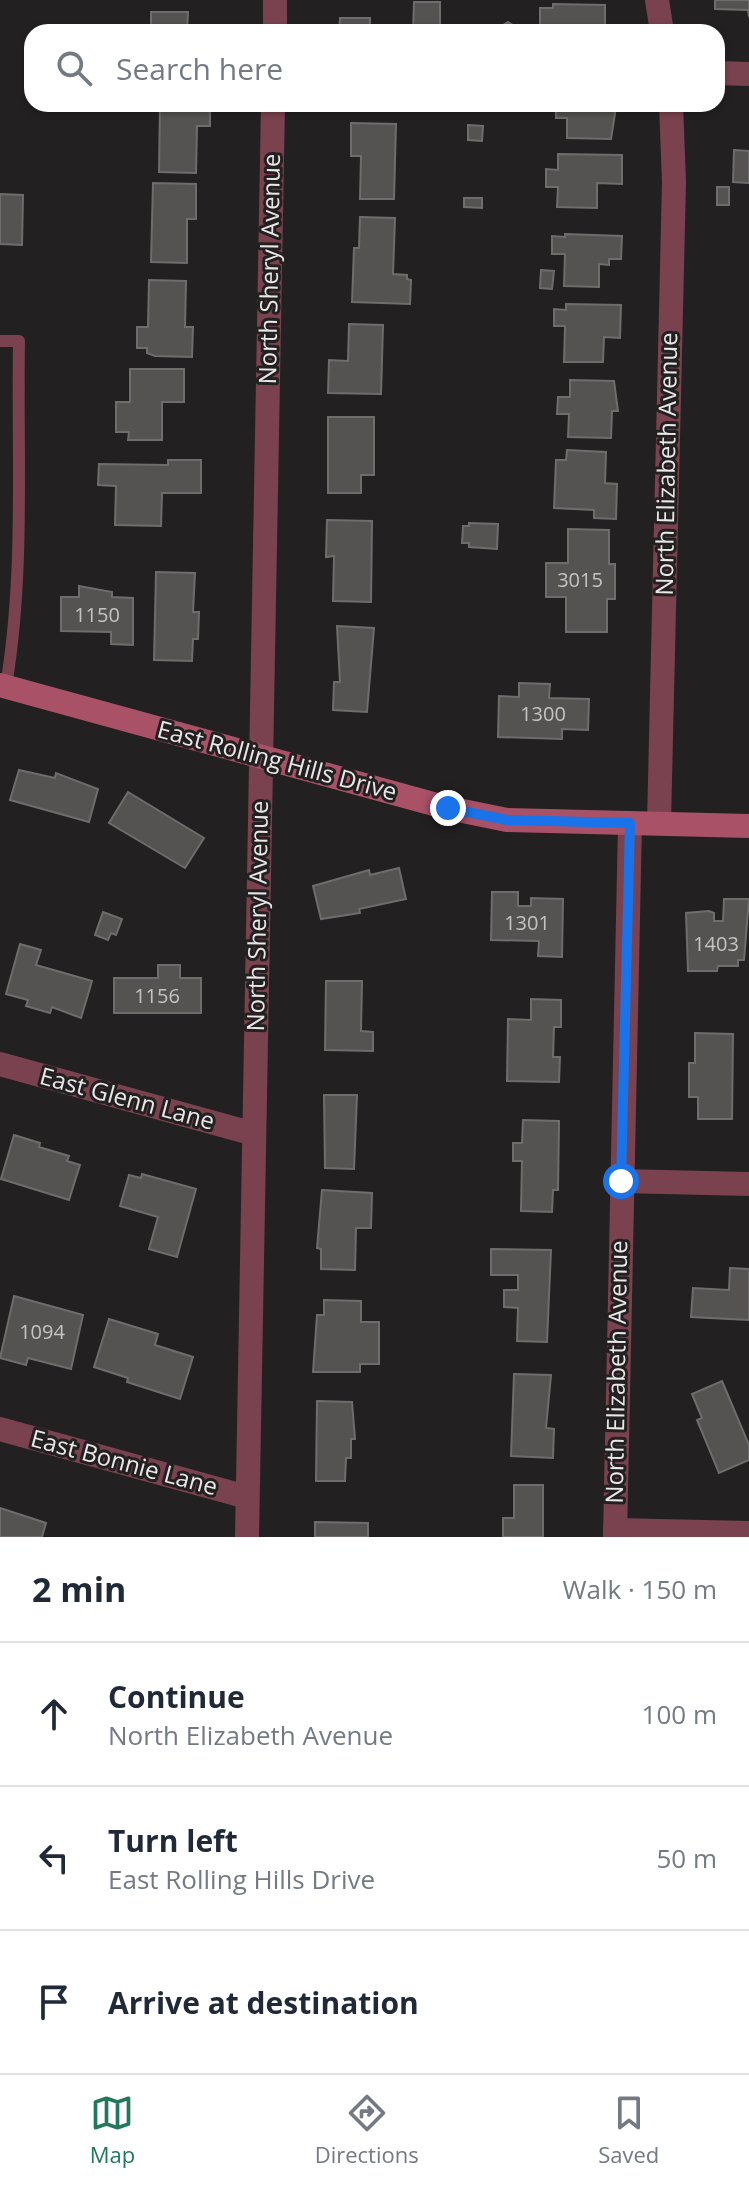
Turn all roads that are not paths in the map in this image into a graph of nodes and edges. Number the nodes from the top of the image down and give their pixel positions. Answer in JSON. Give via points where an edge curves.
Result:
{"nodes":[{"id":1,"x":275,"y":0,"type":"edge"},
{"id":2,"x":657,"y":0,"type":"edge"},
{"id":3,"x":275,"y":24,"type":"edge"},
{"id":4,"x":661,"y":24,"type":"edge"},
{"id":5,"x":725,"y":73,"type":"edge"},
{"id":6,"x":749,"y":74,"type":"edge"},
{"id":7,"x":273,"y":112,"type":"edge"},
{"id":8,"x":671,"y":112,"type":"edge"},
{"id":9,"x":0,"y":341,"type":"edge"},
{"id":10,"x":3,"y":686,"type":"edge"},
{"id":11,"x":261,"y":758,"type":"junction"},
{"id":12,"x":630,"y":823,"type":"junction"},
{"id":13,"x":659,"y":823,"type":"junction"},
{"id":14,"x":749,"y":826,"type":"edge"},
{"id":15,"x":0,"y":1064,"type":"edge"},
{"id":16,"x":254,"y":1134,"type":"junction"},
{"id":17,"x":621,"y":1181,"type":"junction"},
{"id":18,"x":749,"y":1184,"type":"edge"},
{"id":19,"x":0,"y":1429,"type":"edge"},
{"id":20,"x":247,"y":1497,"type":"junction"},
{"id":21,"x":615,"y":1533,"type":"edge"},
{"id":22,"x":749,"y":1533,"type":"edge"},
{"id":23,"x":247,"y":1537,"type":"edge"}],
"edges":[{"from":1,"to":3,"type":"street"},
{"from":2,"to":4,"type":"street"},
{"from":5,"to":6,"type":"street"},
{"from":7,"to":11,"type":"street","name":"North Sheryl Avenue"},
{"from":8,"to":13,"type":"street","name":"North Elizabeth Avenue"},
{"from":9,"to":10,"type":"lane","via":[[19,341],[15,629]]},
{"from":10,"to":11,"type":"street","name":"East Rolling Hills Drive"},
{"from":11,"to":12,"type":"street","name":"East Rolling Hills Drive","via":[[507,820]]},
{"from":11,"to":16,"type":"street","name":"North Sheryl Avenue"},
{"from":12,"to":13,"type":"street","name":"East Rolling Hills Drive"},
{"from":12,"to":17,"type":"street","name":"North Elizabeth Avenue"},
{"from":13,"to":14,"type":"street","name":"East Rolling Hills Drive"},
{"from":15,"to":16,"type":"street","name":"East Glenn Lane"},
{"from":16,"to":20,"type":"street","name":"North Sheryl Avenue"},
{"from":17,"to":18,"type":"street"},
{"from":17,"to":21,"type":"street","name":"North Elizabeth Avenue"},
{"from":19,"to":20,"type":"street","name":"East Bonnie Lane"},
{"from":20,"to":23,"type":"street","name":"North Sheryl Avenue"},
{"from":21,"to":22,"type":"street"}]}
